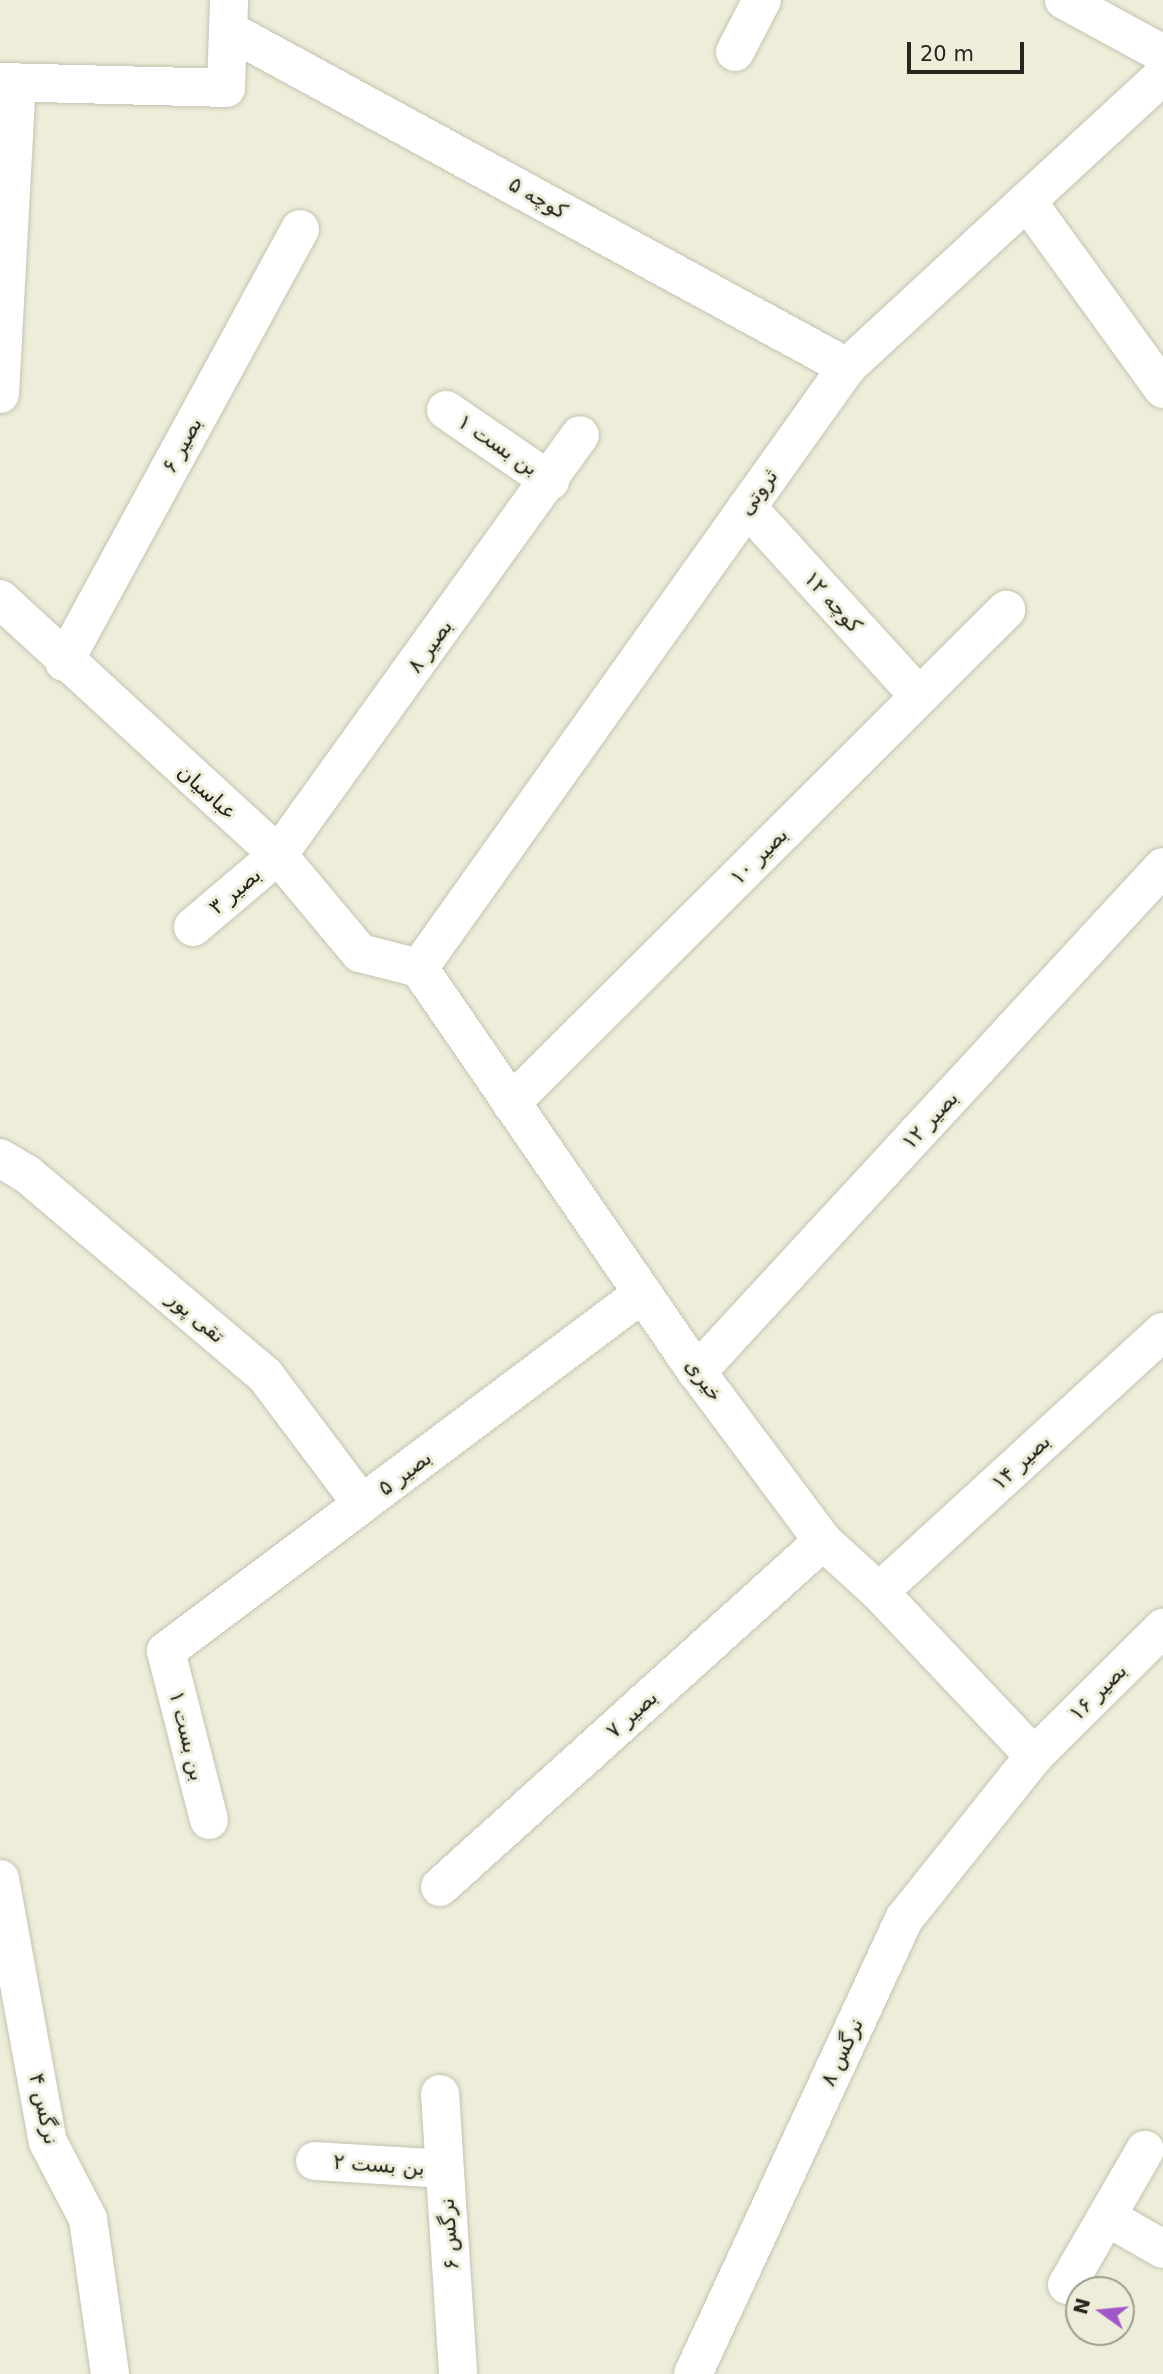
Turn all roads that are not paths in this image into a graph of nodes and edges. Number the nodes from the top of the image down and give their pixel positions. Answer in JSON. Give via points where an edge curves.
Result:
{"nodes":[{"id":1,"x":762,"y":0,"type":"edge"},
{"id":2,"x":1064,"y":0,"type":"edge"},
{"id":3,"x":229,"y":15,"type":"edge"},
{"id":4,"x":734,"y":52,"type":"dead end"},
{"id":5,"x":1163,"y":54,"type":"edge"},
{"id":6,"x":1163,"y":75,"type":"edge"},
{"id":7,"x":8,"y":82,"type":"edge"},
{"id":8,"x":1027,"y":201,"type":"junction"},
{"id":9,"x":300,"y":229,"type":"dead end"},
{"id":10,"x":2,"y":322,"type":"edge"},
{"id":11,"x":847,"y":367,"type":"junction"},
{"id":12,"x":1163,"y":389,"type":"edge"},
{"id":13,"x":0,"y":394,"type":"edge"},
{"id":14,"x":446,"y":410,"type":"dead end"},
{"id":15,"x":580,"y":435,"type":"dead end"},
{"id":16,"x":550,"y":481,"type":"junction"},
{"id":17,"x":747,"y":507,"type":"junction"},
{"id":18,"x":0,"y":599,"type":"edge"},
{"id":19,"x":1006,"y":610,"type":"dead end"},
{"id":20,"x":64,"y":662,"type":"junction"},
{"id":21,"x":919,"y":696,"type":"junction"},
{"id":22,"x":278,"y":855,"type":"junction"},
{"id":23,"x":1163,"y":867,"type":"edge"},
{"id":24,"x":193,"y":927,"type":"dead end"},
{"id":25,"x":419,"y":968,"type":"junction"},
{"id":26,"x":511,"y":1103,"type":"junction"},
{"id":27,"x":0,"y":1158,"type":"edge"},
{"id":28,"x":643,"y":1293,"type":"junction"},
{"id":29,"x":1163,"y":1332,"type":"edge"},
{"id":30,"x":697,"y":1372,"type":"junction"},
{"id":31,"x":362,"y":1504,"type":"junction"},
{"id":32,"x":823,"y":1541,"type":"junction"},
{"id":33,"x":879,"y":1592,"type":"junction"},
{"id":34,"x":1163,"y":1629,"type":"edge"},
{"id":35,"x":166,"y":1651,"type":"joint"},
{"id":36,"x":1034,"y":1756,"type":"junction"},
{"id":37,"x":209,"y":1820,"type":"dead end"},
{"id":38,"x":0,"y":1879,"type":"edge"},
{"id":39,"x":440,"y":1887,"type":"dead end"},
{"id":40,"x":440,"y":2094,"type":"dead end"},
{"id":41,"x":1145,"y":2150,"type":"dead end"},
{"id":42,"x":315,"y":2161,"type":"dead end"},
{"id":43,"x":444,"y":2169,"type":"junction"},
{"id":44,"x":1107,"y":2217,"type":"junction"},
{"id":45,"x":1163,"y":2249,"type":"edge"},
{"id":46,"x":1072,"y":2276,"type":"edge"},
{"id":47,"x":110,"y":2374,"type":"edge"},
{"id":48,"x":458,"y":2374,"type":"edge"},
{"id":49,"x":693,"y":2374,"type":"edge"}],
"edges":[{"from":1,"to":4,"type":"street"},
{"from":2,"to":5,"type":"street"},
{"from":3,"to":7,"type":"street","via":[[226,88]]},
{"from":3,"to":11,"type":"street","name":"کوچه ۵"},
{"from":6,"to":8,"type":"street","name":"ثروتی"},
{"from":7,"to":10,"type":"street"},
{"from":8,"to":11,"type":"street","name":"ثروتی"},
{"from":8,"to":12,"type":"street"},
{"from":9,"to":20,"type":"street","name":"بصیر ۶"},
{"from":10,"to":13,"type":"street"},
{"from":11,"to":17,"type":"street","name":"ثروتی"},
{"from":14,"to":16,"type":"street","name":"بن بست ۱"},
{"from":15,"to":16,"type":"street","name":"بصیر ۸"},
{"from":16,"to":22,"type":"street","name":"بصیر ۸"},
{"from":17,"to":21,"type":"street","name":"کوچه ۱۲"},
{"from":17,"to":25,"type":"street","name":"ثروتی"},
{"from":18,"to":20,"type":"street","name":"عباسیان"},
{"from":19,"to":21,"type":"street","name":"بصیر ۱۰"},
{"from":20,"to":22,"type":"street","name":"عباسیان"},
{"from":21,"to":26,"type":"street","name":"بصیر ۱۰"},
{"from":22,"to":24,"type":"street","name":"بصیر ۳"},
{"from":22,"to":25,"type":"street","name":"عباسیان","via":[[360,953]]},
{"from":23,"to":30,"type":"street","name":"بصیر ۱۲"},
{"from":25,"to":26,"type":"street","name":"خیری"},
{"from":26,"to":28,"type":"street","name":"خیری"},
{"from":27,"to":31,"type":"street","name":"تقی پور","via":[[27,1174],[265,1375]]},
{"from":28,"to":30,"type":"street","name":"خیری"},
{"from":28,"to":31,"type":"street","name":"بصیر ۵"},
{"from":29,"to":33,"type":"street","name":"بصیر ۱۴"},
{"from":30,"to":32,"type":"street","name":"خیری"},
{"from":31,"to":35,"type":"street","name":"بصیر ۵"},
{"from":32,"to":33,"type":"street","name":"خیری"},
{"from":32,"to":39,"type":"street","name":"بصیر ۷"},
{"from":33,"to":36,"type":"street","name":"خیری"},
{"from":34,"to":36,"type":"street","name":"بصیر ۱۶"},
{"from":35,"to":37,"type":"street","name":"بن بست ۱"},
{"from":36,"to":49,"type":"street","name":"نرگس ۸","via":[[904,1919]]},
{"from":38,"to":47,"type":"street","name":"نرگس ۴","via":[[48,2142],[88,2218]]},
{"from":40,"to":43,"type":"street","name":"نرگس ۶"},
{"from":41,"to":44,"type":"street"},
{"from":42,"to":43,"type":"street","name":"بن بست ۲"},
{"from":43,"to":48,"type":"street","name":"نرگس ۶"},
{"from":44,"to":45,"type":"street"},
{"from":44,"to":46,"type":"street"}]}
